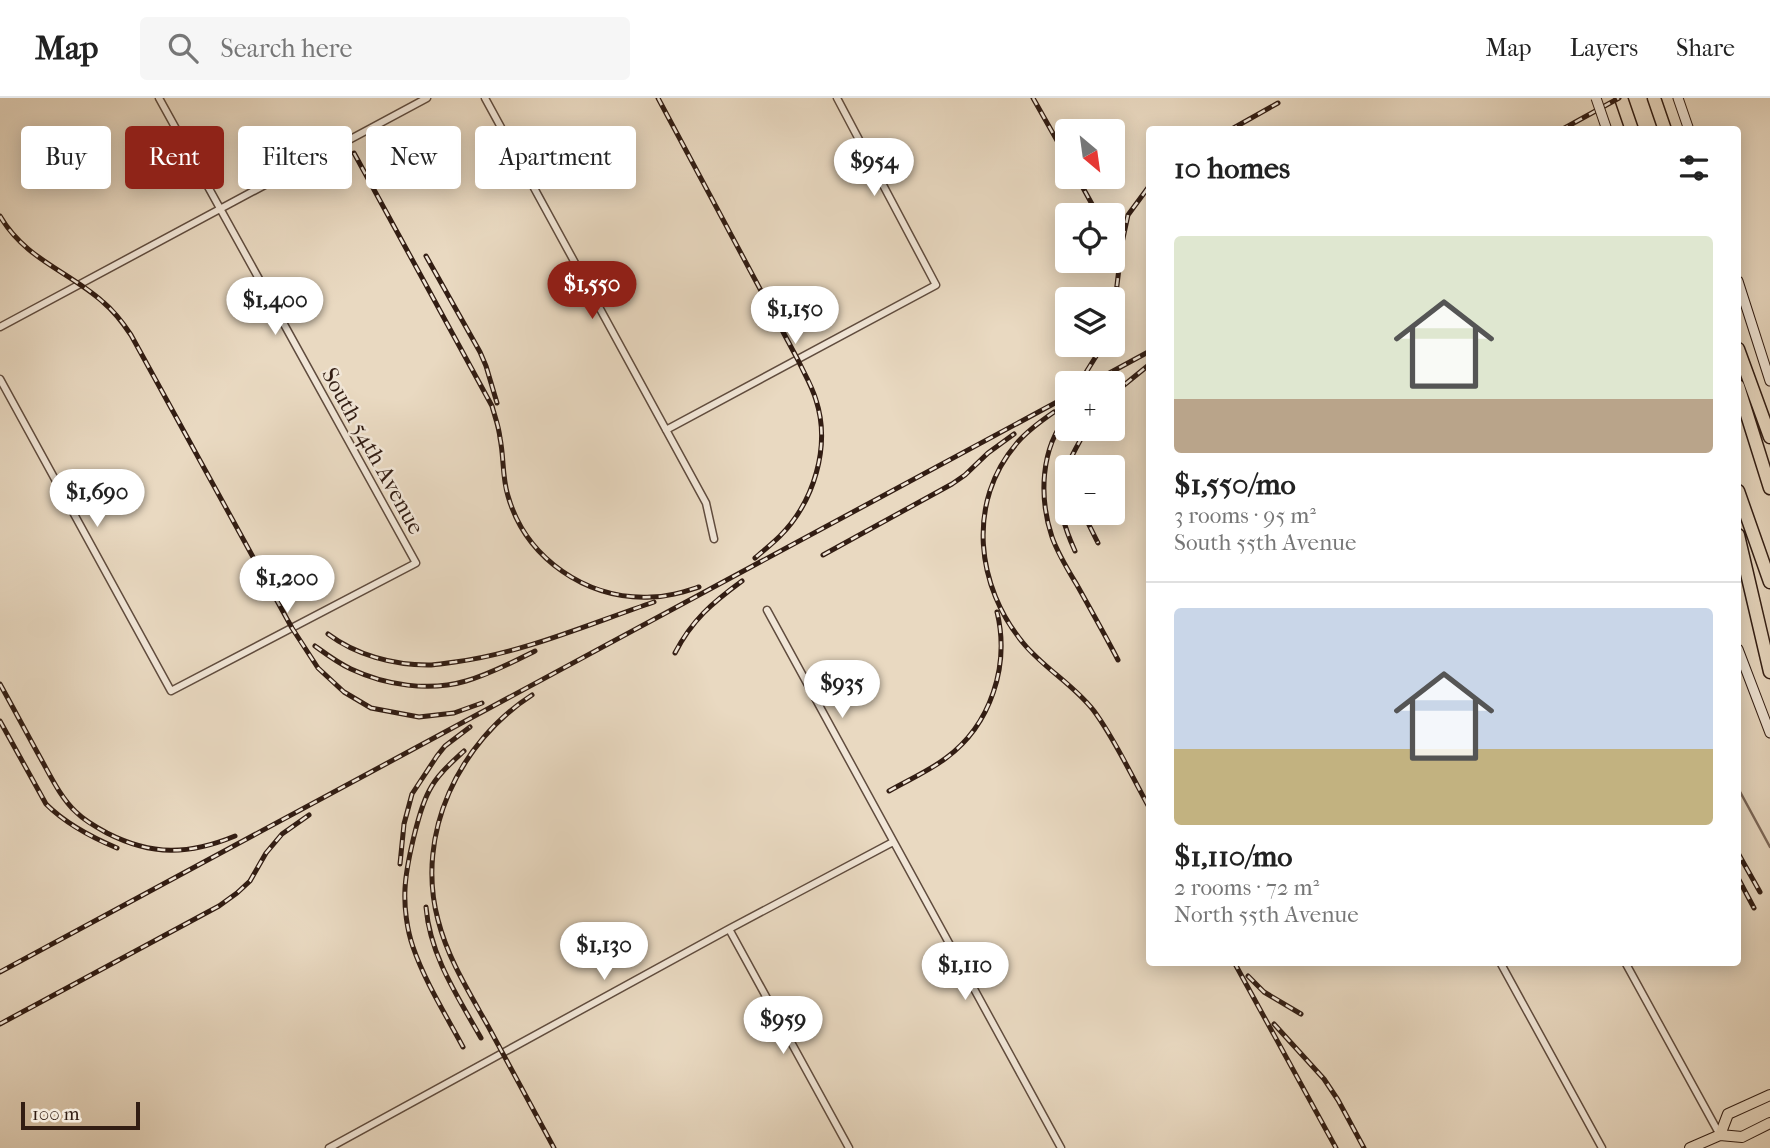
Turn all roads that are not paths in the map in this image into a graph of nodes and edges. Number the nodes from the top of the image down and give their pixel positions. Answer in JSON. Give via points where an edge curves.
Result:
{"nodes":[{"id":1,"x":159,"y":98,"type":"edge"},
{"id":2,"x":427,"y":98,"type":"edge"},
{"id":3,"x":485,"y":98,"type":"edge"},
{"id":4,"x":837,"y":98,"type":"edge"},
{"id":5,"x":1596,"y":98,"type":"edge"},
{"id":6,"x":1621,"y":98,"type":"edge"},
{"id":7,"x":1654,"y":98,"type":"edge"},
{"id":8,"x":1679,"y":101,"type":"edge"},
{"id":9,"x":1606,"y":126,"type":"edge"},
{"id":10,"x":1631,"y":126,"type":"edge"},
{"id":11,"x":1664,"y":126,"type":"edge"},
{"id":12,"x":1688,"y":126,"type":"edge"},
{"id":13,"x":220,"y":209,"type":"junction"},
{"id":14,"x":1741,"y":290,"type":"edge"},
{"id":15,"x":0,"y":327,"type":"edge"},
{"id":16,"x":1741,"y":357,"type":"edge"},
{"id":17,"x":0,"y":379,"type":"edge"},
{"id":18,"x":1770,"y":380,"type":"edge"},
{"id":19,"x":1741,"y":396,"type":"edge"},
{"id":20,"x":666,"y":430,"type":"junction"},
{"id":21,"x":1770,"y":437,"type":"edge"},
{"id":22,"x":1770,"y":488,"type":"edge"},
{"id":23,"x":1741,"y":500,"type":"edge"},
{"id":24,"x":714,"y":539,"type":"dead end"},
{"id":25,"x":1741,"y":548,"type":"edge"},
{"id":26,"x":1770,"y":582,"type":"edge"},
{"id":27,"x":767,"y":610,"type":"dead end"},
{"id":28,"x":1741,"y":657,"type":"edge"},
{"id":29,"x":1770,"y":672,"type":"edge"},
{"id":30,"x":1770,"y":733,"type":"edge"},
{"id":31,"x":893,"y":842,"type":"junction"},
{"id":32,"x":729,"y":929,"type":"junction"},
{"id":33,"x":1502,"y":966,"type":"edge"},
{"id":34,"x":1627,"y":966,"type":"edge"},
{"id":35,"x":1770,"y":1095,"type":"edge"},
{"id":36,"x":1770,"y":1123,"type":"edge"},
{"id":37,"x":1720,"y":1135,"type":"junction"},
{"id":38,"x":329,"y":1148,"type":"edge"},
{"id":39,"x":849,"y":1148,"type":"edge"},
{"id":40,"x":1061,"y":1148,"type":"edge"},
{"id":41,"x":1602,"y":1148,"type":"edge"},
{"id":42,"x":1690,"y":1148,"type":"edge"}],
"edges":[{"from":1,"to":13,"type":"street","name":"South 54th Avenue"},
{"from":2,"to":13,"type":"street"},
{"from":3,"to":20,"type":"street"},
{"from":4,"to":20,"type":"street","via":[[936,285]]},
{"from":5,"to":9,"type":"main road","bridge":true},
{"from":6,"to":10,"type":"highway"},
{"from":7,"to":11,"type":"highway"},
{"from":8,"to":12,"type":"main road"},
{"from":13,"to":15,"type":"street"},
{"from":13,"to":17,"type":"street","name":"South 54th Avenue","via":[[416,563],[171,691]]},
{"from":14,"to":18,"type":"main road"},
{"from":16,"to":21,"type":"highway"},
{"from":19,"to":22,"type":"highway"},
{"from":20,"to":24,"type":"street","via":[[706,503]]},
{"from":23,"to":26,"type":"highway"},
{"from":25,"to":29,"type":"highway"},
{"from":27,"to":31,"type":"street"},
{"from":28,"to":30,"type":"main road"},
{"from":31,"to":32,"type":"street"},
{"from":31,"to":40,"type":"street"},
{"from":32,"to":38,"type":"street"},
{"from":32,"to":39,"type":"street"},
{"from":33,"to":41,"type":"street"},
{"from":34,"to":37,"type":"street"},
{"from":35,"to":37,"type":"main road","via":[[1728,1114]]},
{"from":36,"to":37,"type":"main road","via":[[1742,1137]]},
{"from":37,"to":42,"type":"main road"}]}
